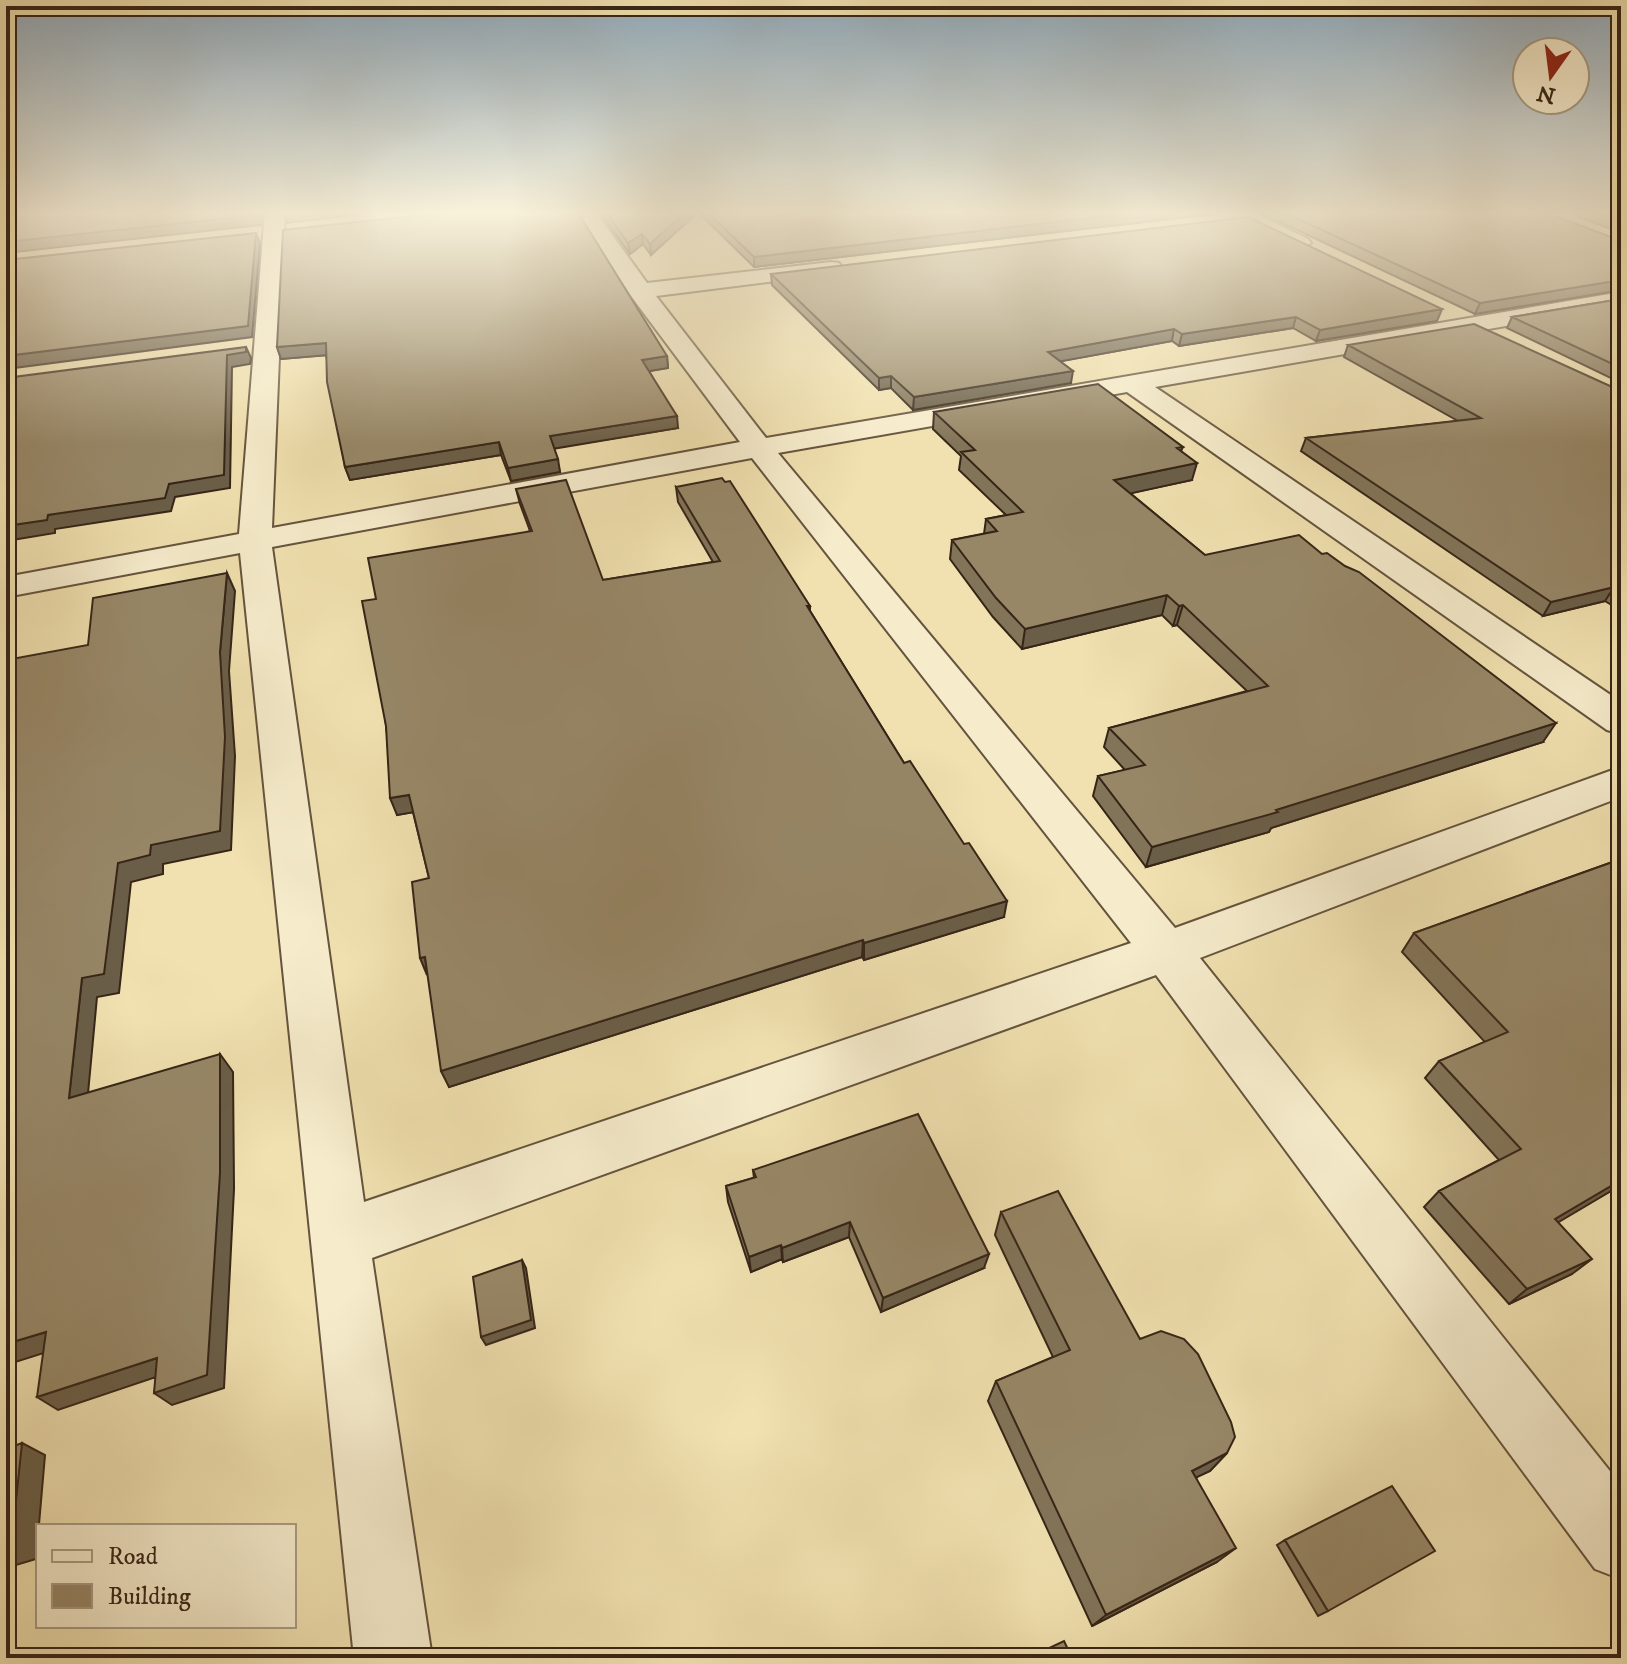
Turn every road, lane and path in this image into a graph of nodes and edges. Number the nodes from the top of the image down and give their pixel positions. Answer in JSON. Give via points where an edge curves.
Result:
{"nodes":[{"id":1,"x":271,"y":289,"type":"edge"},
{"id":2,"x":659,"y":289,"type":"edge"},
{"id":3,"x":639,"y":291,"type":"joint"},
{"id":4,"x":1621,"y":299,"type":"edge"},
{"id":5,"x":1445,"y":311,"type":"edge"},
{"id":6,"x":1473,"y":324,"type":"junction"},
{"id":7,"x":1513,"y":344,"type":"edge"},
{"id":8,"x":268,"y":346,"type":"junction"},
{"id":9,"x":237,"y":350,"type":"edge"},
{"id":10,"x":1133,"y":384,"type":"junction"},
{"id":11,"x":757,"y":448,"type":"junction"},
{"id":12,"x":255,"y":541,"type":"junction"},
{"id":13,"x":6,"y":587,"type":"edge"},
{"id":14,"x":1621,"y":721,"type":"edge"},
{"id":15,"x":1621,"y":781,"type":"edge"},
{"id":16,"x":1166,"y":951,"type":"junction"},
{"id":17,"x":339,"y":1240,"type":"junction"},
{"id":18,"x":1621,"y":1543,"type":"edge"},
{"id":19,"x":393,"y":1658,"type":"edge"}],
"edges":[{"from":1,"to":8,"type":"street"},
{"from":2,"to":3,"type":"street"},
{"from":3,"to":11,"type":"street"},
{"from":4,"to":6,"type":"street"},
{"from":5,"to":6,"type":"street"},
{"from":6,"to":7,"type":"street"},
{"from":6,"to":10,"type":"street"},
{"from":8,"to":9,"type":"street"},
{"from":8,"to":12,"type":"street"},
{"from":10,"to":11,"type":"street"},
{"from":10,"to":14,"type":"street"},
{"from":11,"to":12,"type":"street"},
{"from":11,"to":16,"type":"street"},
{"from":12,"to":13,"type":"street"},
{"from":12,"to":17,"type":"street"},
{"from":15,"to":16,"type":"street"},
{"from":16,"to":17,"type":"street"},
{"from":16,"to":18,"type":"street"},
{"from":17,"to":19,"type":"street"}]}
